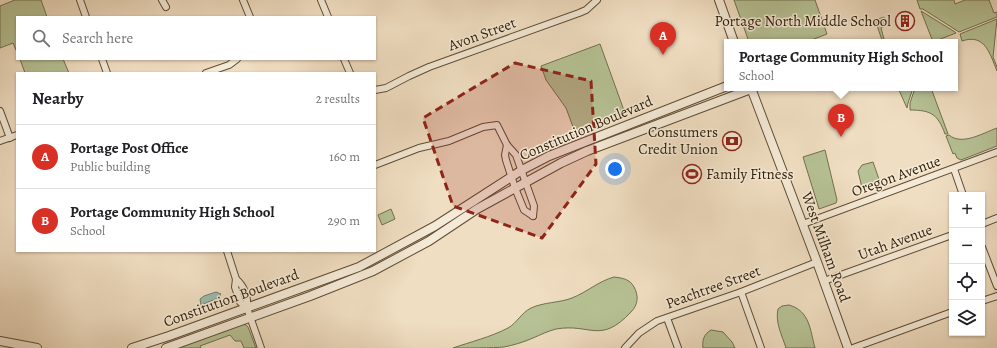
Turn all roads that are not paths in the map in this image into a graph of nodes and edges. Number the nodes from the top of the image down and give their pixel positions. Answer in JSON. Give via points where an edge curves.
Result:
{"nodes":[{"id":1,"x":80,"y":0,"type":"edge"},
{"id":2,"x":162,"y":0,"type":"edge"},
{"id":3,"x":244,"y":0,"type":"edge"},
{"id":4,"x":321,"y":0,"type":"edge"},
{"id":5,"x":597,"y":0,"type":"edge"},
{"id":6,"x":719,"y":0,"type":"edge"},
{"id":7,"x":166,"y":7,"type":"dead end"},
{"id":8,"x":86,"y":16,"type":"edge"},
{"id":9,"x":250,"y":16,"type":"edge"},
{"id":10,"x":328,"y":16,"type":"edge"},
{"id":11,"x":733,"y":39,"type":"edge"},
{"id":12,"x":102,"y":60,"type":"edge"},
{"id":13,"x":236,"y":60,"type":"edge"},
{"id":14,"x":344,"y":60,"type":"edge"},
{"id":15,"x":107,"y":72,"type":"edge"},
{"id":16,"x":209,"y":72,"type":"edge"},
{"id":17,"x":350,"y":72,"type":"edge"},
{"id":18,"x":724,"y":87,"type":"edge"},
{"id":19,"x":376,"y":90,"type":"edge"},
{"id":20,"x":746,"y":91,"type":"edge"},
{"id":21,"x":752,"y":91,"type":"edge"},
{"id":22,"x":0,"y":111,"type":"edge"},
{"id":23,"x":16,"y":135,"type":"edge"},
{"id":24,"x":10,"y":138,"type":"junction"},
{"id":25,"x":0,"y":141,"type":"edge"},
{"id":26,"x":506,"y":145,"type":"junction"},
{"id":27,"x":997,"y":152,"type":"edge"},
{"id":28,"x":376,"y":165,"type":"edge"},
{"id":29,"x":954,"y":169,"type":"junction"},
{"id":30,"x":522,"y":170,"type":"junction"},
{"id":31,"x":511,"y":177,"type":"junction"},
{"id":32,"x":525,"y":182,"type":"junction"},
{"id":33,"x":515,"y":188,"type":"junction"},
{"id":34,"x":962,"y":192,"type":"edge"},
{"id":35,"x":997,"y":218,"type":"edge"},
{"id":36,"x":985,"y":223,"type":"edge"},
{"id":37,"x":803,"y":224,"type":"junction"},
{"id":38,"x":949,"y":236,"type":"edge"},
{"id":39,"x":227,"y":252,"type":"edge"},
{"id":40,"x":985,"y":254,"type":"edge"},
{"id":41,"x":817,"y":262,"type":"junction"},
{"id":42,"x":824,"y":281,"type":"junction"},
{"id":43,"x":997,"y":286,"type":"edge"},
{"id":44,"x":741,"y":292,"type":"junction"},
{"id":45,"x":997,"y":296,"type":"edge"},
{"id":46,"x":985,"y":300,"type":"edge"},
{"id":47,"x":247,"y":308,"type":"junction"},
{"id":48,"x":949,"y":313,"type":"edge"},
{"id":49,"x":250,"y":318,"type":"junction"},
{"id":50,"x":667,"y":318,"type":"junction"},
{"id":51,"x":0,"y":341,"type":"edge"},
{"id":52,"x":37,"y":348,"type":"edge"},
{"id":53,"x":132,"y":348,"type":"edge"},
{"id":54,"x":166,"y":348,"type":"edge"},
{"id":55,"x":261,"y":348,"type":"edge"},
{"id":56,"x":625,"y":348,"type":"edge"},
{"id":57,"x":678,"y":348,"type":"edge"},
{"id":58,"x":761,"y":348,"type":"edge"},
{"id":59,"x":848,"y":348,"type":"edge"},
{"id":60,"x":853,"y":348,"type":"edge"}],
"edges":[{"from":1,"to":8,"type":"street"},
{"from":2,"to":7,"type":"street"},
{"from":3,"to":9,"type":"street"},
{"from":4,"to":10,"type":"street"},
{"from":5,"to":19,"type":"street","name":"Avon Street","via":[[579,13],[429,67],[386,88]]},
{"from":6,"to":11,"type":"street"},
{"from":12,"to":15,"type":"street"},
{"from":13,"to":16,"type":"street"},
{"from":14,"to":17,"type":"street"},
{"from":18,"to":30,"type":"street","name":"Constitution Boulevard","via":[[557,152]]},
{"from":20,"to":32,"type":"street","name":"Constitution Boulevard","via":[[587,151]]},
{"from":21,"to":37,"type":"street","name":"West Milham Road"},
{"from":22,"to":24,"type":"street"},
{"from":23,"to":24,"type":"street"},
{"from":24,"to":25,"type":"street"},
{"from":26,"to":28,"type":"street","via":[[497,124],[449,141],[419,148]]},
{"from":26,"to":30,"type":"street","via":[[516,155]]},
{"from":26,"to":31,"type":"street","via":[[505,155]]},
{"from":27,"to":29,"type":"street","name":"Oregon Avenue"},
{"from":29,"to":34,"type":"street"},
{"from":29,"to":37,"type":"street","name":"Oregon Avenue"},
{"from":30,"to":31,"type":"street","name":"Constitution Boulevard"},
{"from":30,"to":32,"type":"street"},
{"from":31,"to":33,"type":"street"},
{"from":31,"to":47,"type":"street","name":"Constitution Boulevard","via":[[435,226],[359,266]]},
{"from":32,"to":33,"type":"street","name":"Constitution Boulevard"},
{"from":32,"to":33,"type":"street","via":[[534,206],[533,216],[524,210]]},
{"from":33,"to":49,"type":"street","name":"Constitution Boulevard","via":[[477,209],[430,241],[373,271]]},
{"from":35,"to":36,"type":"street"},
{"from":37,"to":41,"type":"street","name":"West Milham Road"},
{"from":38,"to":42,"type":"street","name":"Utah Avenue"},
{"from":39,"to":47,"type":"street","via":[[240,302]]},
{"from":40,"to":43,"type":"street"},
{"from":41,"to":42,"type":"street","name":"West Milham Road"},
{"from":41,"to":44,"type":"street","name":"Peachtree Street"},
{"from":42,"to":59,"type":"street","name":"West Milham Road"},
{"from":44,"to":50,"type":"street","name":"Peachtree Street"},
{"from":44,"to":58,"type":"street"},
{"from":45,"to":46,"type":"street"},
{"from":47,"to":49,"type":"street"},
{"from":47,"to":53,"type":"street","name":"Constitution Boulevard"},
{"from":48,"to":60,"type":"street"},
{"from":49,"to":54,"type":"street","name":"Constitution Boulevard"},
{"from":49,"to":55,"type":"street"},
{"from":50,"to":56,"type":"street","name":"Peachtree Street","via":[[647,326],[632,338]]},
{"from":50,"to":57,"type":"street"},
{"from":51,"to":52,"type":"street"}]}
